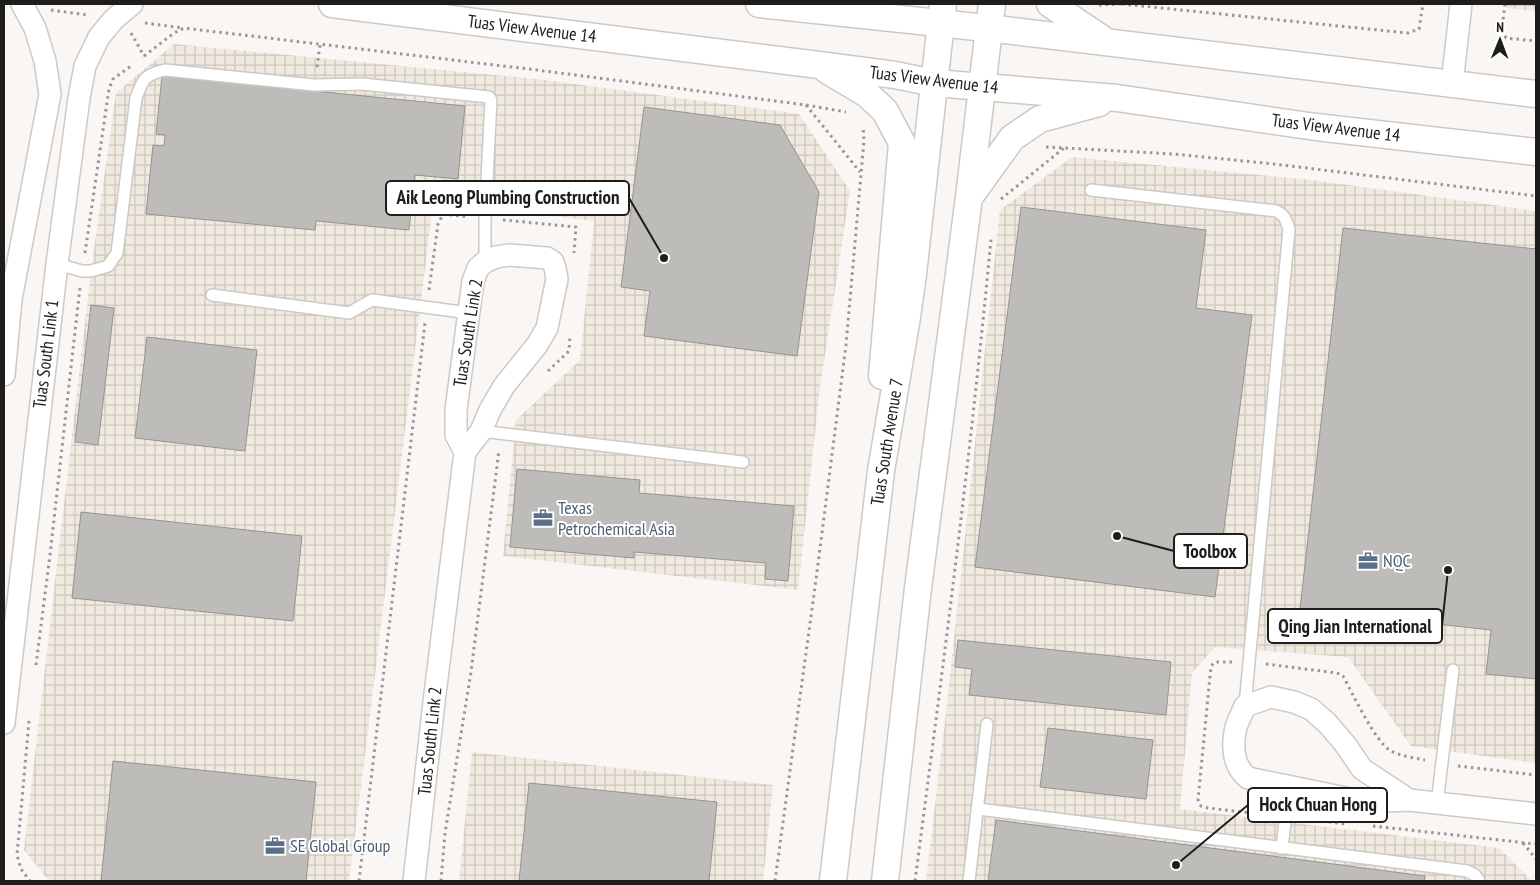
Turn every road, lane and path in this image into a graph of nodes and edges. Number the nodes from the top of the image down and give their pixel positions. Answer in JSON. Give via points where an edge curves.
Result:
{"nodes":[{"id":1,"x":22,"y":4,"type":"edge"},
{"id":2,"x":132,"y":4,"type":"edge"},
{"id":3,"x":332,"y":4,"type":"edge"},
{"id":4,"x":759,"y":4,"type":"edge"},
{"id":5,"x":1050,"y":4,"type":"edge"},
{"id":6,"x":1122,"y":4,"type":"edge"},
{"id":7,"x":1423,"y":4,"type":"edge"},
{"id":8,"x":1461,"y":4,"type":"edge"},
{"id":9,"x":1505,"y":4,"type":"edge"},
{"id":10,"x":818,"y":7,"type":"edge"},
{"id":11,"x":941,"y":14,"type":"edge"},
{"id":12,"x":990,"y":16,"type":"edge"},
{"id":13,"x":128,"y":28,"type":"dead end"},
{"id":14,"x":1107,"y":42,"type":"junction"},
{"id":15,"x":1536,"y":42,"type":"edge"},
{"id":16,"x":320,"y":45,"type":"dead end"},
{"id":17,"x":144,"y":56,"type":"dead end"},
{"id":18,"x":819,"y":65,"type":"junction"},
{"id":19,"x":317,"y":67,"type":"dead end"},
{"id":20,"x":934,"y":83,"type":"junction"},
{"id":21,"x":1452,"y":84,"type":"junction"},
{"id":22,"x":981,"y":87,"type":"junction"},
{"id":23,"x":1536,"y":94,"type":"edge"},
{"id":24,"x":1117,"y":98,"type":"junction"},
{"id":25,"x":806,"y":105,"type":"dead end"},
{"id":26,"x":863,"y":124,"type":"dead end"},
{"id":27,"x":1046,"y":147,"type":"dead end"},
{"id":28,"x":1065,"y":147,"type":"junction"},
{"id":29,"x":1536,"y":152,"type":"edge"},
{"id":30,"x":860,"y":172,"type":"junction"},
{"id":31,"x":1091,"y":190,"type":"dead end"},
{"id":32,"x":1536,"y":196,"type":"edge"},
{"id":33,"x":969,"y":197,"type":"junction"},
{"id":34,"x":994,"y":204,"type":"dead end"},
{"id":35,"x":992,"y":232,"type":"dead end"},
{"id":36,"x":485,"y":262,"type":"junction"},
{"id":37,"x":57,"y":264,"type":"junction"},
{"id":38,"x":82,"y":271,"type":"junction"},
{"id":39,"x":212,"y":295,"type":"dead end"},
{"id":40,"x":8,"y":298,"type":"edge"},
{"id":41,"x":469,"y":313,"type":"junction"},
{"id":42,"x":4,"y":376,"type":"edge"},
{"id":43,"x":481,"y":431,"type":"junction"},
{"id":44,"x":465,"y":452,"type":"junction"},
{"id":45,"x":743,"y":462,"type":"dead end"},
{"id":46,"x":881,"y":471,"type":"junction"},
{"id":47,"x":1453,"y":670,"type":"dead end"},
{"id":48,"x":35,"y":672,"type":"dead end"},
{"id":49,"x":1245,"y":706,"type":"junction"},
{"id":50,"x":30,"y":720,"type":"dead end"},
{"id":51,"x":4,"y":723,"type":"edge"},
{"id":52,"x":987,"y":724,"type":"dead end"},
{"id":53,"x":1289,"y":787,"type":"junction"},
{"id":54,"x":1409,"y":800,"type":"junction"},
{"id":55,"x":1437,"y":804,"type":"junction"},
{"id":56,"x":978,"y":809,"type":"junction"},
{"id":57,"x":1536,"y":814,"type":"edge"},
{"id":58,"x":1285,"y":817,"type":"junction"},
{"id":59,"x":1354,"y":824,"type":"dead end"},
{"id":60,"x":1364,"y":826,"type":"dead end"},
{"id":61,"x":1522,"y":842,"type":"junction"},
{"id":62,"x":1536,"y":844,"type":"edge"},
{"id":63,"x":1282,"y":848,"type":"junction"},
{"id":64,"x":1536,"y":859,"type":"edge"},
{"id":65,"x":30,"y":881,"type":"edge"},
{"id":66,"x":414,"y":881,"type":"edge"},
{"id":67,"x":775,"y":881,"type":"edge"},
{"id":68,"x":833,"y":881,"type":"edge"},
{"id":69,"x":885,"y":881,"type":"edge"},
{"id":70,"x":915,"y":881,"type":"edge"},
{"id":71,"x":969,"y":881,"type":"edge"},
{"id":72,"x":1479,"y":881,"type":"edge"}],
"edges":[{"from":1,"to":40,"type":"street","via":[[45,61],[50,94]]},
{"from":2,"to":37,"type":"street","name":"Tuas South Link 1","via":[[98,37],[85,66]]},
{"from":3,"to":18,"type":"street","name":"Tuas View Avenue 14"},
{"from":4,"to":10,"type":"street"},
{"from":5,"to":14,"type":"street"},
{"from":6,"to":7,"type":"path","via":[[1408,33],[1419,28]]},
{"from":8,"to":21,"type":"street"},
{"from":9,"to":15,"type":"path","via":[[1502,28],[1506,38]]},
{"from":10,"to":11,"type":"street"},
{"from":11,"to":12,"type":"street"},
{"from":11,"to":20,"type":"street","name":"Tuas South Avenue 7"},
{"from":12,"to":14,"type":"street"},
{"from":12,"to":22,"type":"street"},
{"from":13,"to":17,"type":"path"},
{"from":14,"to":21,"type":"street"},
{"from":16,"to":19,"type":"path"},
{"from":18,"to":20,"type":"street","name":"Tuas View Avenue 14"},
{"from":18,"to":46,"type":"street","via":[[867,94],[885,111],[902,143],[877,431]]},
{"from":20,"to":22,"type":"street","name":"Tuas View Avenue 14"},
{"from":20,"to":46,"type":"street","name":"Tuas South Avenue 7","via":[[907,318]]},
{"from":21,"to":23,"type":"street"},
{"from":22,"to":24,"type":"street","name":"Tuas View Avenue 14"},
{"from":22,"to":33,"type":"street"},
{"from":24,"to":29,"type":"street","name":"Tuas View Avenue 14"},
{"from":24,"to":33,"type":"street","via":[[1040,119],[1012,138]]},
{"from":25,"to":30,"type":"path"},
{"from":26,"to":30,"type":"path"},
{"from":27,"to":28,"type":"path"},
{"from":28,"to":32,"type":"path","via":[[1274,164]]},
{"from":28,"to":34,"type":"path"},
{"from":30,"to":67,"type":"path","via":[[846,345]]},
{"from":31,"to":49,"type":"lane","via":[[1276,211],[1283,214],[1289,229]]},
{"from":33,"to":69,"type":"street","via":[[918,588]]},
{"from":35,"to":70,"type":"path","via":[[948,627]]},
{"from":36,"to":38,"type":"lane","via":[[489,97],[362,84],[314,85],[165,70],[151,73],[142,82],[136,98],[116,253],[108,266]]},
{"from":36,"to":41,"type":"street","name":"Tuas South Link 2","via":[[478,268],[473,281]]},
{"from":36,"to":43,"type":"street","name":"Tuas South Link 2","via":[[496,256],[510,255],[546,258],[552,262],[557,279],[546,328],[537,345],[504,386]]},
{"from":37,"to":38,"type":"lane"},
{"from":37,"to":51,"type":"street","name":"Tuas South Link 1"},
{"from":38,"to":48,"type":"path"},
{"from":39,"to":41,"type":"lane","via":[[349,313],[372,300]]},
{"from":40,"to":42,"type":"street"},
{"from":41,"to":44,"type":"street","name":"Tuas South Link 2","via":[[456,410],[456,435]]},
{"from":43,"to":44,"type":"street","name":"Tuas South Link 2"},
{"from":43,"to":45,"type":"lane"},
{"from":44,"to":66,"type":"street","name":"Tuas South Link 2"},
{"from":46,"to":68,"type":"street","name":"Tuas South Avenue 7"},
{"from":47,"to":55,"type":"lane"},
{"from":49,"to":53,"type":"street","via":[[1235,730],[1234,754],[1240,772],[1248,778]]},
{"from":49,"to":54,"type":"street","via":[[1271,697],[1311,709],[1345,744],[1362,769]]},
{"from":50,"to":65,"type":"path","via":[[17,855],[21,869]]},
{"from":52,"to":56,"type":"lane"},
{"from":53,"to":54,"type":"street","via":[[1365,802]]},
{"from":53,"to":58,"type":"lane"},
{"from":54,"to":55,"type":"street"},
{"from":55,"to":57,"type":"street"},
{"from":56,"to":63,"type":"lane"},
{"from":56,"to":71,"type":"lane"},
{"from":58,"to":59,"type":"path"},
{"from":58,"to":63,"type":"lane"},
{"from":60,"to":61,"type":"path"},
{"from":61,"to":62,"type":"path"},
{"from":61,"to":64,"type":"path"},
{"from":63,"to":72,"type":"lane","via":[[1467,871],[1475,874]]}]}
